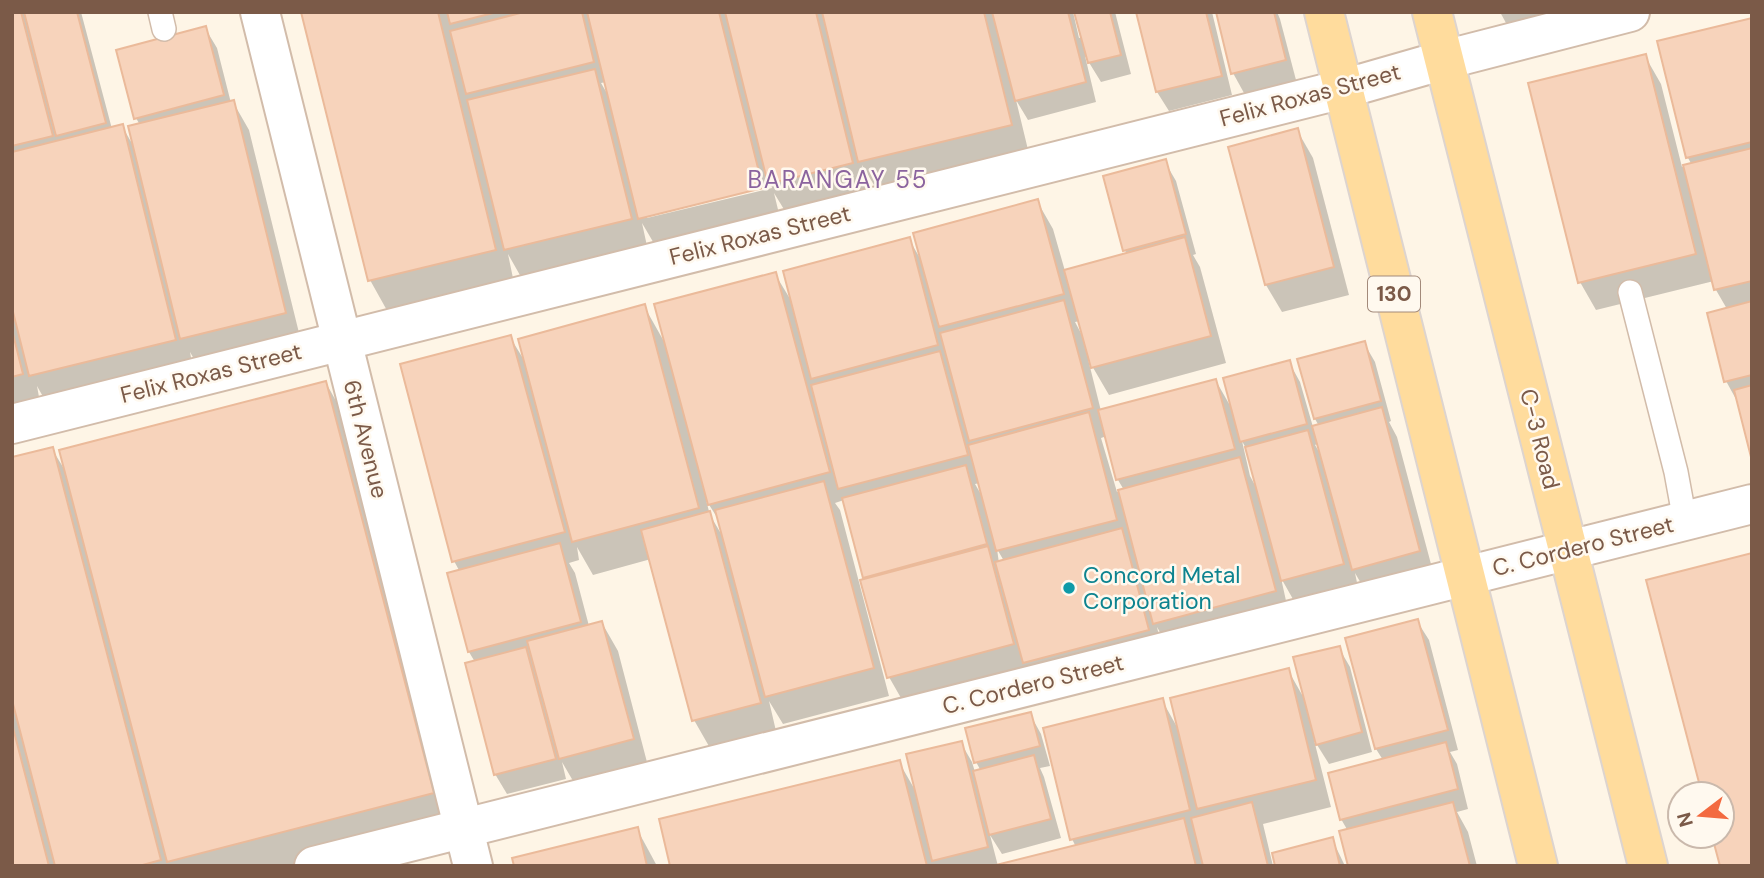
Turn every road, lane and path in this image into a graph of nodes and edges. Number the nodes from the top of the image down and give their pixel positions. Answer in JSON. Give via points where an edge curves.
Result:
{"nodes":[{"id":1,"x":260,"y":12,"type":"edge"},
{"id":2,"x":1324,"y":12,"type":"edge"},
{"id":3,"x":1432,"y":12,"type":"edge"},
{"id":4,"x":1630,"y":12,"type":"edge"},
{"id":5,"x":1444,"y":60,"type":"junction"},
{"id":6,"x":1343,"y":89,"type":"junction"},
{"id":7,"x":1630,"y":292,"type":"dead end"},
{"id":8,"x":341,"y":340,"type":"junction"},
{"id":9,"x":12,"y":424,"type":"edge"},
{"id":10,"x":1752,"y":505,"type":"edge"},
{"id":11,"x":1685,"y":521,"type":"junction"},
{"id":12,"x":1569,"y":551,"type":"junction"},
{"id":13,"x":1465,"y":575,"type":"junction"},
{"id":14,"x":464,"y":828,"type":"junction"},
{"id":15,"x":314,"y":866,"type":"edge"},
{"id":16,"x":473,"y":866,"type":"edge"},
{"id":17,"x":1538,"y":866,"type":"edge"},
{"id":18,"x":1648,"y":866,"type":"edge"}],
"edges":[{"from":1,"to":8,"type":"street","name":"6th Avenue"},
{"from":2,"to":6,"type":"main road","number":"130"},
{"from":3,"to":5,"type":"main road","name":"C-3 Road"},
{"from":4,"to":5,"type":"street","name":"Felix Roxas Street"},
{"from":5,"to":6,"type":"street","name":"Felix Roxas Street"},
{"from":5,"to":12,"type":"main road","name":"C-3 Road"},
{"from":6,"to":8,"type":"street","name":"Felix Roxas Street"},
{"from":6,"to":13,"type":"main road","number":"130"},
{"from":7,"to":11,"type":"lane"},
{"from":8,"to":9,"type":"street","name":"Felix Roxas Street"},
{"from":8,"to":14,"type":"street","name":"6th Avenue"},
{"from":10,"to":11,"type":"street","name":"C. Cordero Street"},
{"from":11,"to":12,"type":"street","name":"C. Cordero Street"},
{"from":12,"to":13,"type":"street","name":"C. Cordero Street"},
{"from":12,"to":18,"type":"main road","name":"C-3 Road"},
{"from":13,"to":14,"type":"street","name":"C. Cordero Street"},
{"from":13,"to":17,"type":"main road","number":"130"},
{"from":14,"to":15,"type":"street","name":"C. Cordero Street"},
{"from":14,"to":16,"type":"street","name":"6th Avenue"}]}
